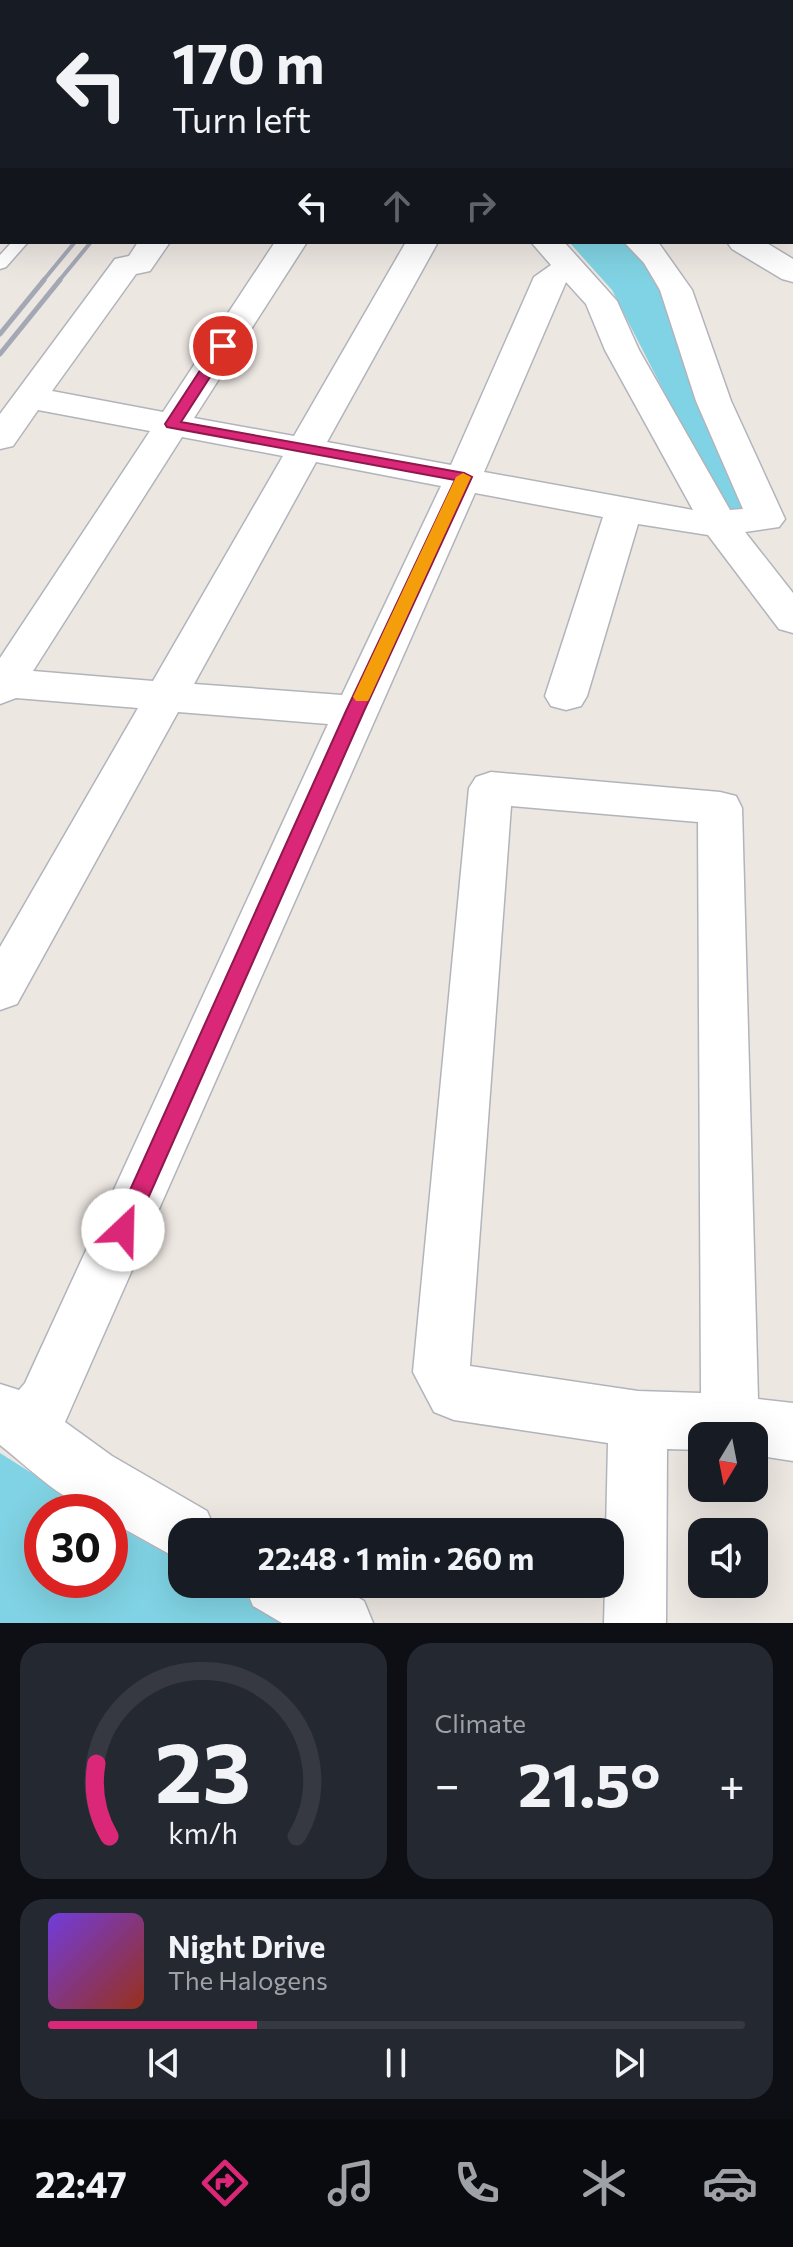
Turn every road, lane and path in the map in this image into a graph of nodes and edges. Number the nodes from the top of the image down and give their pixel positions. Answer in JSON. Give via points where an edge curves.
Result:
{"nodes":[{"id":1,"x":18,"y":244,"type":"edge"},
{"id":2,"x":153,"y":244,"type":"edge"},
{"id":3,"x":290,"y":244,"type":"edge"},
{"id":4,"x":421,"y":244,"type":"edge"},
{"id":5,"x":642,"y":244,"type":"edge"},
{"id":6,"x":746,"y":244,"type":"edge"},
{"id":7,"x":559,"y":255,"type":"edge"},
{"id":8,"x":0,"y":264,"type":"edge"},
{"id":9,"x":793,"y":272,"type":"edge"},
{"id":10,"x":31,"y":398,"type":"junction"},
{"id":11,"x":172,"y":424,"type":"junction"},
{"id":12,"x":0,"y":438,"type":"edge"},
{"id":13,"x":303,"y":449,"type":"junction"},
{"id":14,"x":464,"y":477,"type":"junction"},
{"id":15,"x":624,"y":508,"type":"junction"},
{"id":16,"x":736,"y":523,"type":"junction"},
{"id":17,"x":793,"y":620,"type":"edge"},
{"id":18,"x":2,"y":685,"type":"edge"},
{"id":19,"x":165,"y":695,"type":"junction"},
{"id":20,"x":566,"y":696,"type":"dead end"},
{"id":21,"x":355,"y":711,"type":"junction"},
{"id":22,"x":0,"y":990,"type":"edge"},
{"id":23,"x":12,"y":1419,"type":"edge"},
{"id":24,"x":638,"y":1419,"type":"junction"},
{"id":25,"x":707,"y":1422,"type":"edge"},
{"id":26,"x":730,"y":1422,"type":"edge"},
{"id":27,"x":768,"y":1428,"type":"edge"},
{"id":28,"x":793,"y":1432,"type":"edge"},
{"id":29,"x":168,"y":1522,"type":"edge"},
{"id":30,"x":299,"y":1598,"type":"edge"},
{"id":31,"x":342,"y":1623,"type":"edge"},
{"id":32,"x":635,"y":1623,"type":"edge"}],
"edges":[{"from":1,"to":8,"type":"lane"},
{"from":2,"to":10,"type":"street","via":[[139,264],[126,266]]},
{"from":3,"to":11,"type":"street"},
{"from":4,"to":13,"type":"street"},
{"from":5,"to":16,"type":"street","via":[[672,278],[707,385],[766,519]]},
{"from":6,"to":9,"type":"street"},
{"from":7,"to":14,"type":"street"},
{"from":7,"to":16,"type":"street","via":[[601,301],[622,350]]},
{"from":10,"to":11,"type":"street"},
{"from":10,"to":12,"type":"street"},
{"from":11,"to":13,"type":"street"},
{"from":11,"to":18,"type":"street"},
{"from":13,"to":14,"type":"street"},
{"from":13,"to":19,"type":"street"},
{"from":14,"to":15,"type":"street"},
{"from":14,"to":21,"type":"street"},
{"from":15,"to":16,"type":"street"},
{"from":15,"to":20,"type":"street"},
{"from":16,"to":17,"type":"street"},
{"from":18,"to":19,"type":"street"},
{"from":19,"to":21,"type":"street"},
{"from":19,"to":22,"type":"street"},
{"from":21,"to":23,"type":"street","via":[[45,1403]]},
{"from":23,"to":29,"type":"street","via":[[91,1477]]},
{"from":24,"to":25,"type":"street"},
{"from":24,"to":26,"type":"street","via":[[454,1392],[441,1372],[491,788],[720,808]]},
{"from":24,"to":32,"type":"street"},
{"from":27,"to":28,"type":"street"},
{"from":30,"to":31,"type":"street"}]}
